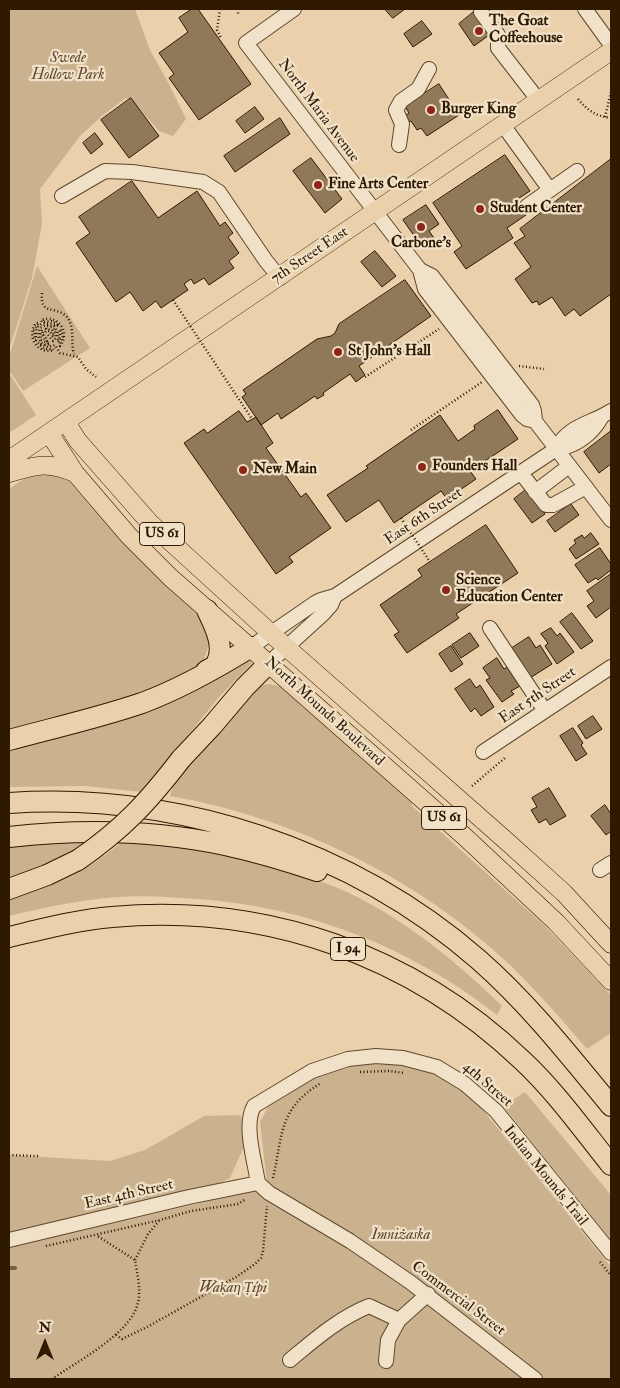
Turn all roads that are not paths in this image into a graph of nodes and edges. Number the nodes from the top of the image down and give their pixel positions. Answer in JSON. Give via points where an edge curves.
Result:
{"nodes":[{"id":1,"x":294,"y":9,"type":"edge"},
{"id":2,"x":585,"y":9,"type":"edge"},
{"id":3,"x":481,"y":12,"type":"dead end"},
{"id":4,"x":611,"y":45,"type":"edge"},
{"id":5,"x":611,"y":51,"type":"edge"},
{"id":6,"x":429,"y":69,"type":"dead end"},
{"id":7,"x":539,"y":101,"type":"junction"},
{"id":8,"x":503,"y":126,"type":"junction"},
{"id":9,"x":399,"y":145,"type":"dead end"},
{"id":10,"x":577,"y":171,"type":"dead end"},
{"id":11,"x":550,"y":190,"type":"junction"},
{"id":12,"x":62,"y":196,"type":"dead end"},
{"id":13,"x":527,"y":206,"type":"dead end"},
{"id":14,"x":376,"y":212,"type":"junction"},
{"id":15,"x":280,"y":278,"type":"junction"},
{"id":16,"x":606,"y":414,"type":"edge"},
{"id":17,"x":66,"y":422,"type":"junction"},
{"id":18,"x":49,"y":433,"type":"junction"},
{"id":19,"x":556,"y":449,"type":"junction"},
{"id":20,"x":9,"y":460,"type":"edge"},
{"id":21,"x":569,"y":466,"type":"junction"},
{"id":22,"x":9,"y":472,"type":"edge"},
{"id":23,"x":521,"y":472,"type":"junction"},
{"id":24,"x":76,"y":473,"type":"junction"},
{"id":25,"x":586,"y":487,"type":"junction"},
{"id":26,"x":536,"y":492,"type":"junction"},
{"id":27,"x":611,"y":520,"type":"edge"},
{"id":28,"x":335,"y":596,"type":"junction"},
{"id":29,"x":207,"y":610,"type":"junction"},
{"id":30,"x":490,"y":628,"type":"dead end"},
{"id":31,"x":272,"y":633,"type":"junction"},
{"id":32,"x":286,"y":647,"type":"junction"},
{"id":33,"x":251,"y":648,"type":"junction"},
{"id":34,"x":269,"y":663,"type":"junction"},
{"id":35,"x":611,"y":667,"type":"edge"},
{"id":36,"x":197,"y":678,"type":"junction"},
{"id":37,"x":545,"y":711,"type":"junction"},
{"id":38,"x":9,"y":740,"type":"edge"},
{"id":39,"x":483,"y":752,"type":"dead end"},
{"id":40,"x":9,"y":804,"type":"edge"},
{"id":41,"x":9,"y":837,"type":"edge"},
{"id":42,"x":374,"y":888,"type":"junction"},
{"id":43,"x":9,"y":889,"type":"edge"},
{"id":44,"x":9,"y":937,"type":"edge"},
{"id":45,"x":611,"y":944,"type":"edge"},
{"id":46,"x":611,"y":981,"type":"edge"},
{"id":47,"x":611,"y":1106,"type":"edge"},
{"id":48,"x":611,"y":1165,"type":"edge"},
{"id":49,"x":258,"y":1183,"type":"junction"},
{"id":50,"x":9,"y":1240,"type":"edge"},
{"id":51,"x":611,"y":1253,"type":"edge"},
{"id":52,"x":428,"y":1294,"type":"junction"},
{"id":53,"x":399,"y":1320,"type":"junction"},
{"id":54,"x":290,"y":1360,"type":"dead end"},
{"id":55,"x":386,"y":1361,"type":"dead end"},
{"id":56,"x":535,"y":1379,"type":"edge"}],
"edges":[{"from":1,"to":14,"type":"street","name":"North Maria Avenue","via":[[246,43]]},
{"from":2,"to":4,"type":"street"},
{"from":3,"to":7,"type":"street","via":[[498,35],[498,48]]},
{"from":5,"to":7,"type":"main road","name":"7th Street East"},
{"from":6,"to":9,"type":"street","via":[[418,89],[401,101],[396,110],[402,124]]},
{"from":7,"to":8,"type":"main road","name":"7th Street East"},
{"from":8,"to":11,"type":"street"},
{"from":8,"to":14,"type":"main road","name":"7th Street East"},
{"from":10,"to":11,"type":"street"},
{"from":11,"to":13,"type":"street"},
{"from":12,"to":15,"type":"street","via":[[105,171],[203,182],[219,192]]},
{"from":14,"to":15,"type":"main road","name":"7th Street East"},
{"from":14,"to":19,"type":"street","name":"North Maria Avenue","via":[[420,270],[432,276],[532,405],[535,421]]},
{"from":15,"to":17,"type":"main road","name":"7th Street East"},
{"from":16,"to":19,"type":"street","name":"East 6th Street","via":[[571,431]]},
{"from":17,"to":18,"type":"main road","name":"7th Street East"},
{"from":17,"to":31,"type":"main road","name":"North Mounds Boulevard","number":"US 61","via":[[78,441],[150,523]]},
{"from":18,"to":20,"type":"main road","name":"7th Street East"},
{"from":18,"to":24,"type":"main road","name":"North Mounds Boulevard","number":"US 61"},
{"from":19,"to":21,"type":"street","name":"North Maria Avenue"},
{"from":19,"to":23,"type":"street","name":"East 6th Street"},
{"from":21,"to":25,"type":"street","name":"North Maria Avenue"},
{"from":21,"to":26,"type":"street"},
{"from":22,"to":24,"type":"main road","via":[[45,464]]},
{"from":23,"to":26,"type":"street"},
{"from":23,"to":28,"type":"street","name":"East 6th Street"},
{"from":24,"to":29,"type":"main road","name":"North Mounds Boulevard","number":"US 61","via":[[129,536]]},
{"from":25,"to":26,"type":"street","via":[[554,505],[546,505]]},
{"from":25,"to":27,"type":"street","name":"North Maria Avenue"},
{"from":28,"to":31,"type":"street","name":"East 6th Street","via":[[321,600]]},
{"from":28,"to":32,"type":"street","name":"East 6th Street","via":[[327,610]]},
{"from":29,"to":33,"type":"main road","name":"North Mounds Boulevard","number":"US 61"},
{"from":29,"to":36,"type":"highway","via":[[217,632],[219,652],[216,664]]},
{"from":30,"to":37,"type":"street"},
{"from":31,"to":32,"type":"main road","name":"North Mounds Boulevard","number":"US 61"},
{"from":31,"to":33,"type":"street","name":"East 6th Street"},
{"from":32,"to":34,"type":"street","name":"East 6th Street"},
{"from":32,"to":45,"type":"main road","name":"North Mounds Boulevard","number":"US 61","via":[[503,838],[564,894]]},
{"from":33,"to":34,"type":"main road","name":"North Mounds Boulevard","number":"US 61"},
{"from":33,"to":36,"type":"highway"},
{"from":34,"to":43,"type":"highway","bridge":true,"via":[[244,687],[151,797],[109,838],[78,860]]},
{"from":34,"to":46,"type":"main road","name":"North Mounds Boulevard","number":"US 61","via":[[549,915]]},
{"from":35,"to":37,"type":"street","name":"East 5th Street"},
{"from":36,"to":38,"type":"highway","via":[[122,710]]},
{"from":37,"to":39,"type":"street","name":"East 5th Street"},
{"from":40,"to":42,"type":"highway","via":[[110,805],[198,819],[290,847]]},
{"from":41,"to":42,"type":"highway","via":[[103,832],[170,836],[255,852]]},
{"from":42,"to":47,"type":"highway","via":[[459,944],[509,988],[550,1031]]},
{"from":44,"to":48,"type":"highway","number":"I 94","via":[[111,917],[194,915],[278,927],[359,953],[434,992],[503,1043],[542,1080]]},
{"from":49,"to":50,"type":"street","name":"East 4th Street"},
{"from":49,"to":51,"type":"street","name":"4th Street","via":[[249,1114],[254,1106],[302,1076],[334,1062],[362,1057],[403,1058],[428,1064],[452,1075],[496,1111]]},
{"from":49,"to":52,"type":"street","name":"Commercial Street"},
{"from":52,"to":53,"type":"street"},
{"from":52,"to":56,"type":"street","name":"Commercial Street"},
{"from":53,"to":54,"type":"street","via":[[369,1306],[349,1316]]},
{"from":53,"to":55,"type":"street","via":[[388,1340]]}]}
